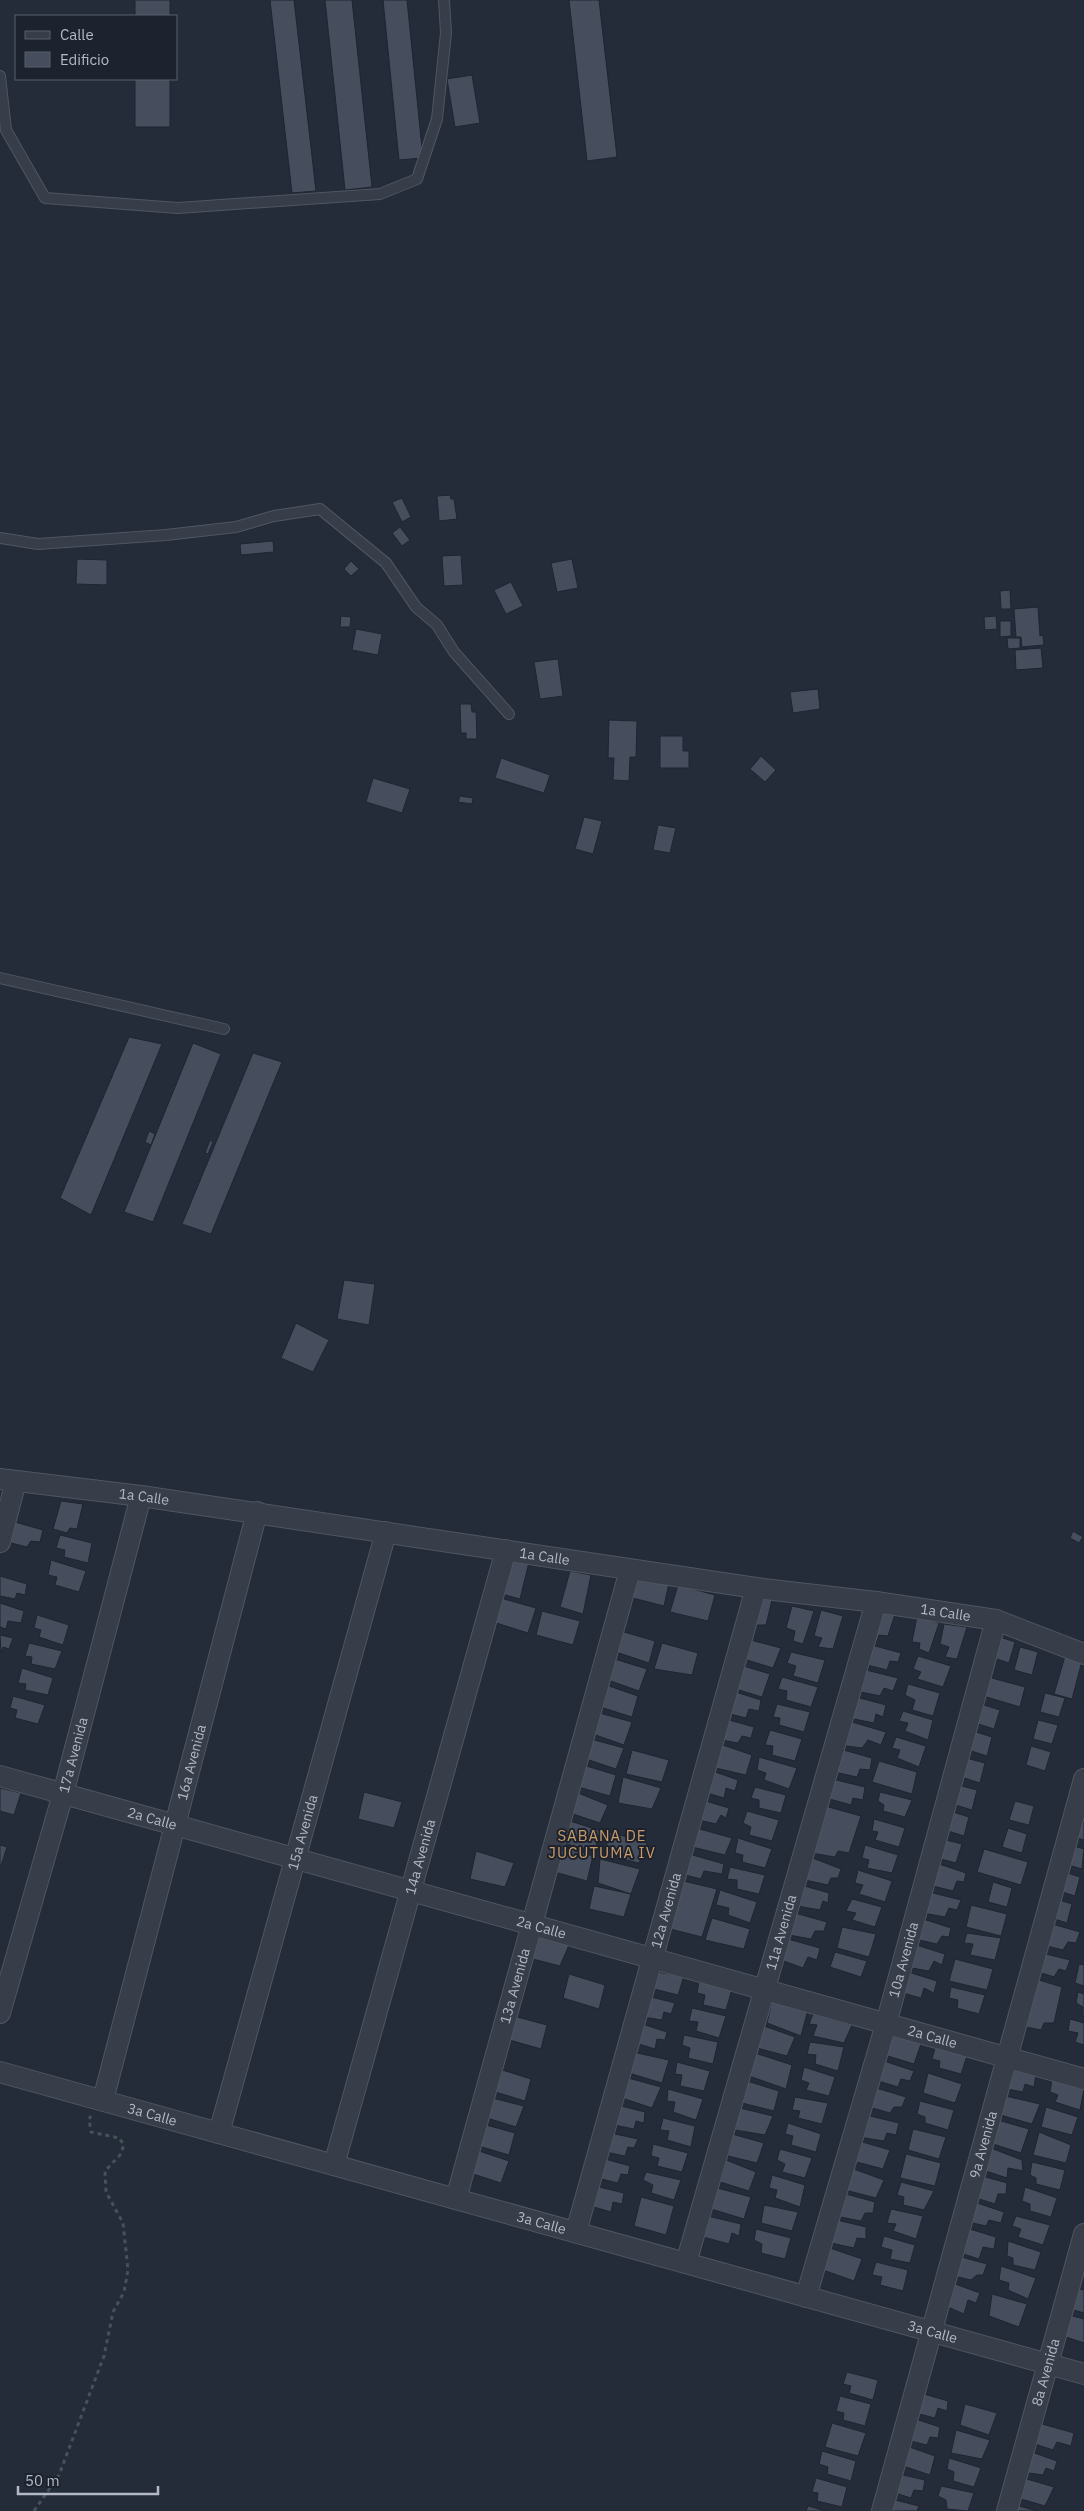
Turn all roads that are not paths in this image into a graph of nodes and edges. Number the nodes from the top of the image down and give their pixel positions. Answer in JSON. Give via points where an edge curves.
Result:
{"nodes":[{"id":1,"x":444,"y":0,"type":"edge"},
{"id":2,"x":0,"y":76,"type":"edge"},
{"id":3,"x":0,"y":538,"type":"edge"},
{"id":4,"x":509,"y":714,"type":"dead end"},
{"id":5,"x":0,"y":978,"type":"edge"},
{"id":6,"x":224,"y":1029,"type":"dead end"},
{"id":7,"x":8,"y":1480,"type":"edge"},
{"id":8,"x":141,"y":1496,"type":"junction"},
{"id":9,"x":257,"y":1512,"type":"junction"},
{"id":10,"x":386,"y":1532,"type":"junction"},
{"id":11,"x":0,"y":1542,"type":"edge"},
{"id":12,"x":506,"y":1550,"type":"junction"},
{"id":13,"x":630,"y":1570,"type":"junction"},
{"id":14,"x":756,"y":1588,"type":"junction"},
{"id":15,"x":876,"y":1602,"type":"junction"},
{"id":16,"x":996,"y":1620,"type":"junction"},
{"id":17,"x":1084,"y":1654,"type":"edge"},
{"id":18,"x":0,"y":1776,"type":"edge"},
{"id":19,"x":1084,"y":1779,"type":"edge"},
{"id":20,"x":62,"y":1794,"type":"junction"},
{"id":21,"x":176,"y":1826,"type":"junction"},
{"id":22,"x":295,"y":1859,"type":"junction"},
{"id":23,"x":409,"y":1891,"type":"junction"},
{"id":24,"x":531,"y":1924,"type":"junction"},
{"id":25,"x":652,"y":1958,"type":"junction"},
{"id":26,"x":765,"y":1990,"type":"junction"},
{"id":27,"x":0,"y":2013,"type":"edge"},
{"id":28,"x":886,"y":2024,"type":"junction"},
{"id":29,"x":1007,"y":2058,"type":"junction"},
{"id":30,"x":0,"y":2072,"type":"edge"},
{"id":31,"x":1084,"y":2079,"type":"edge"},
{"id":32,"x":102,"y":2100,"type":"junction"},
{"id":33,"x":219,"y":2133,"type":"junction"},
{"id":34,"x":334,"y":2165,"type":"junction"},
{"id":35,"x":456,"y":2199,"type":"junction"},
{"id":36,"x":576,"y":2232,"type":"junction"},
{"id":37,"x":1084,"y":2234,"type":"edge"},
{"id":38,"x":686,"y":2263,"type":"junction"},
{"id":39,"x":806,"y":2297,"type":"junction"},
{"id":40,"x":931,"y":2332,"type":"junction"},
{"id":41,"x":1048,"y":2364,"type":"junction"},
{"id":42,"x":1084,"y":2374,"type":"edge"},
{"id":43,"x":882,"y":2511,"type":"edge"},
{"id":44,"x":1007,"y":2511,"type":"edge"}],
"edges":[{"from":1,"to":2,"type":"lane","via":[[446,33],[437,120],[417,179],[380,194],[178,208],[45,198],[6,130]]},
{"from":3,"to":4,"type":"lane","via":[[38,544],[166,536],[236,527],[274,516],[320,509],[386,563],[416,607],[437,626],[454,652]]},
{"from":5,"to":6,"type":"lane"},
{"from":7,"to":8,"type":"street","name":"1a Calle"},
{"from":7,"to":11,"type":"street"},
{"from":8,"to":9,"type":"street","name":"1a Calle"},
{"from":8,"to":20,"type":"street","name":"17a Avenida"},
{"from":9,"to":10,"type":"street","name":"1a Calle"},
{"from":9,"to":21,"type":"street","name":"16a Avenida"},
{"from":10,"to":12,"type":"street","name":"1a Calle"},
{"from":10,"to":22,"type":"street","name":"15a Avenida"},
{"from":12,"to":13,"type":"street","name":"1a Calle"},
{"from":12,"to":23,"type":"street","name":"14a Avenida"},
{"from":13,"to":14,"type":"street","name":"1a Calle"},
{"from":13,"to":24,"type":"street","name":"13a Avenida"},
{"from":14,"to":15,"type":"street","name":"1a Calle"},
{"from":14,"to":25,"type":"street","name":"12a Avenida"},
{"from":15,"to":16,"type":"street","name":"1a Calle"},
{"from":15,"to":26,"type":"street","name":"11a Avenida"},
{"from":16,"to":17,"type":"street","name":"1a Calle"},
{"from":16,"to":28,"type":"street","name":"10a Avenida"},
{"from":18,"to":20,"type":"street","name":"2a Calle"},
{"from":19,"to":29,"type":"street","name":"9a Avenida"},
{"from":20,"to":21,"type":"street","name":"2a Calle"},
{"from":20,"to":27,"type":"street","name":"17a Avenida"},
{"from":21,"to":22,"type":"street","name":"2a Calle"},
{"from":21,"to":32,"type":"street","name":"16a Avenida"},
{"from":22,"to":23,"type":"street","name":"2a Calle"},
{"from":22,"to":33,"type":"street","name":"15a Avenida"},
{"from":23,"to":24,"type":"street","name":"2a Calle"},
{"from":23,"to":34,"type":"street","name":"14a Avenida"},
{"from":24,"to":25,"type":"street","name":"2a Calle"},
{"from":24,"to":35,"type":"street","name":"13a Avenida"},
{"from":25,"to":26,"type":"street","name":"2a Calle"},
{"from":25,"to":36,"type":"street","name":"12a Avenida"},
{"from":26,"to":28,"type":"street","name":"2a Calle"},
{"from":26,"to":38,"type":"street","name":"11a Avenida"},
{"from":28,"to":29,"type":"street","name":"2a Calle"},
{"from":28,"to":39,"type":"street","name":"10a Avenida"},
{"from":29,"to":31,"type":"street","name":"2a Calle"},
{"from":29,"to":40,"type":"street","name":"9a Avenida"},
{"from":30,"to":32,"type":"street","name":"3a Calle"},
{"from":32,"to":33,"type":"street","name":"3a Calle"},
{"from":33,"to":34,"type":"street","name":"3a Calle"},
{"from":34,"to":35,"type":"street","name":"3a Calle"},
{"from":35,"to":36,"type":"street","name":"3a Calle"},
{"from":36,"to":38,"type":"street","name":"3a Calle"},
{"from":37,"to":41,"type":"street","name":"8a Avenida"},
{"from":38,"to":39,"type":"street","name":"3a Calle"},
{"from":39,"to":40,"type":"street","name":"3a Calle"},
{"from":40,"to":41,"type":"street","name":"3a Calle"},
{"from":40,"to":43,"type":"street","name":"9a Avenida"},
{"from":41,"to":42,"type":"street","name":"3a Calle"},
{"from":41,"to":44,"type":"street","name":"8a Avenida"}]}
